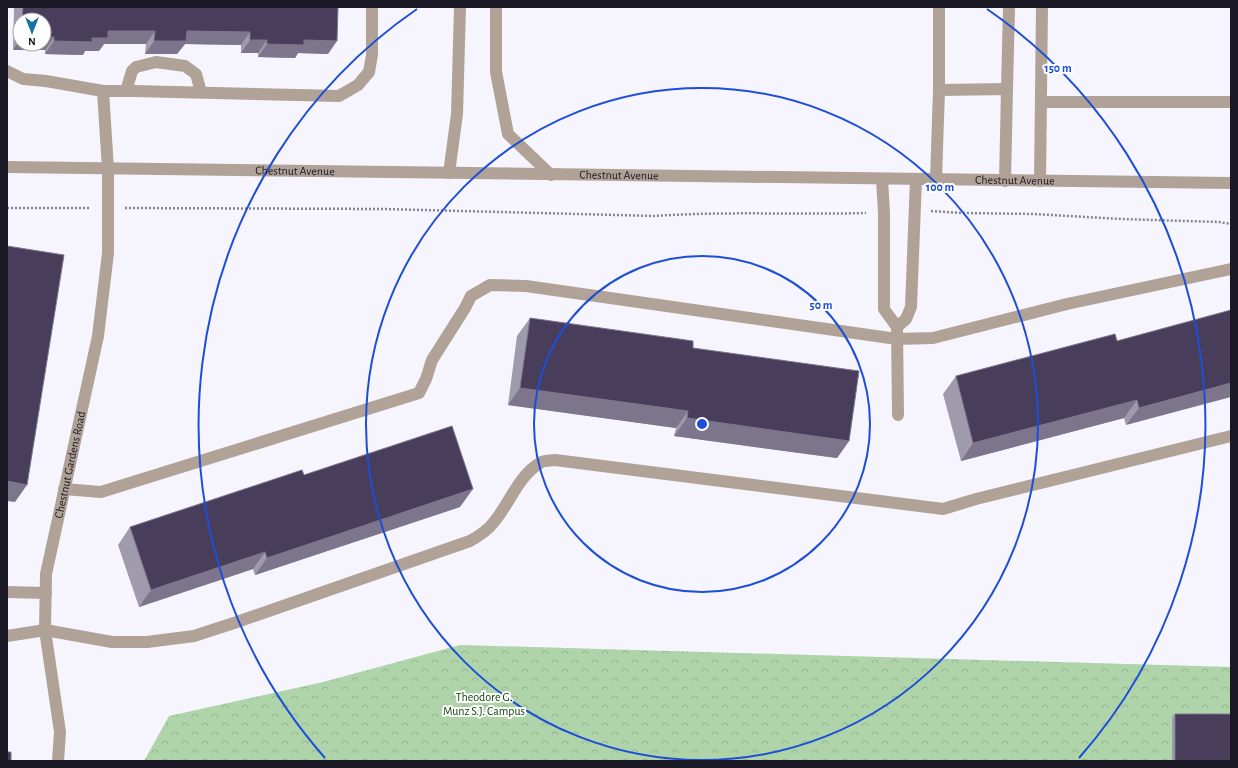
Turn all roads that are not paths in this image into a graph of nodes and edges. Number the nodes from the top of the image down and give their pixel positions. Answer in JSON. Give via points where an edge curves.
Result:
{"nodes":[{"id":1,"x":372,"y":7,"type":"edge"},
{"id":2,"x":460,"y":7,"type":"edge"},
{"id":3,"x":496,"y":7,"type":"edge"},
{"id":4,"x":939,"y":7,"type":"edge"},
{"id":5,"x":1009,"y":7,"type":"edge"},
{"id":6,"x":1042,"y":7,"type":"edge"},
{"id":7,"x":7,"y":72,"type":"edge"},
{"id":8,"x":939,"y":90,"type":"junction"},
{"id":9,"x":1007,"y":90,"type":"junction"},
{"id":10,"x":103,"y":91,"type":"junction"},
{"id":11,"x":126,"y":91,"type":"junction"},
{"id":12,"x":201,"y":92,"type":"junction"},
{"id":13,"x":1041,"y":102,"type":"junction"},
{"id":14,"x":1231,"y":102,"type":"edge"},
{"id":15,"x":7,"y":167,"type":"edge"},
{"id":16,"x":108,"y":169,"type":"junction"},
{"id":17,"x":448,"y":173,"type":"junction"},
{"id":18,"x":551,"y":174,"type":"junction"},
{"id":19,"x":882,"y":179,"type":"junction"},
{"id":20,"x":916,"y":179,"type":"junction"},
{"id":21,"x":936,"y":179,"type":"junction"},
{"id":22,"x":1005,"y":180,"type":"junction"},
{"id":23,"x":1040,"y":181,"type":"junction"},
{"id":24,"x":1231,"y":183,"type":"edge"},
{"id":25,"x":1231,"y":269,"type":"edge"},
{"id":26,"x":897,"y":333,"type":"junction"},
{"id":27,"x":898,"y":415,"type":"dead end"},
{"id":28,"x":1231,"y":436,"type":"edge"},
{"id":29,"x":64,"y":489,"type":"junction"},
{"id":30,"x":7,"y":592,"type":"edge"},
{"id":31,"x":46,"y":593,"type":"junction"},
{"id":32,"x":45,"y":630,"type":"junction"},
{"id":33,"x":7,"y":636,"type":"edge"},
{"id":34,"x":58,"y":761,"type":"edge"}],
"edges":[{"from":1,"to":12,"type":"street","via":[[372,55],[369,72],[358,85],[339,96]]},
{"from":2,"to":17,"type":"street","via":[[457,114]]},
{"from":3,"to":18,"type":"street","via":[[496,72],[508,134]]},
{"from":4,"to":8,"type":"street"},
{"from":5,"to":9,"type":"street"},
{"from":6,"to":13,"type":"street"},
{"from":7,"to":10,"type":"street","via":[[23,79],[46,80]]},
{"from":8,"to":9,"type":"street"},
{"from":8,"to":21,"type":"street"},
{"from":9,"to":22,"type":"street"},
{"from":10,"to":11,"type":"street"},
{"from":10,"to":16,"type":"street","name":"Chestnut Gardens Road"},
{"from":11,"to":12,"type":"street"},
{"from":11,"to":12,"type":"street","via":[[132,71],[136,67],[156,62],[184,66],[196,74]]},
{"from":13,"to":14,"type":"street"},
{"from":13,"to":23,"type":"street"},
{"from":15,"to":16,"type":"street","name":"Chestnut Avenue"},
{"from":16,"to":17,"type":"street","name":"Chestnut Avenue"},
{"from":16,"to":29,"type":"street","name":"Chestnut Gardens Road","via":[[108,252],[98,336]]},
{"from":17,"to":18,"type":"street","name":"Chestnut Avenue"},
{"from":18,"to":19,"type":"street","name":"Chestnut Avenue"},
{"from":19,"to":20,"type":"street","name":"Chestnut Avenue"},
{"from":19,"to":26,"type":"street","via":[[884,309]]},
{"from":20,"to":21,"type":"street","name":"Chestnut Avenue"},
{"from":20,"to":26,"type":"street","via":[[911,307]]},
{"from":21,"to":22,"type":"street","name":"Chestnut Avenue"},
{"from":22,"to":23,"type":"street","name":"Chestnut Avenue"},
{"from":23,"to":24,"type":"street","name":"Chestnut Avenue"},
{"from":25,"to":26,"type":"street","via":[[1067,304],[933,338]]},
{"from":26,"to":27,"type":"street"},
{"from":26,"to":29,"type":"street","via":[[526,286],[490,285],[471,296],[432,360],[418,393],[101,492]]},
{"from":28,"to":32,"type":"street","via":[[944,509],[555,460],[541,462],[518,486],[495,522],[470,541],[234,623],[194,636],[147,642],[112,642]]},
{"from":29,"to":31,"type":"street","name":"Chestnut Gardens Road","via":[[46,574]]},
{"from":30,"to":31,"type":"street"},
{"from":31,"to":32,"type":"street","name":"Chestnut Gardens Road"},
{"from":32,"to":33,"type":"street"},
{"from":32,"to":34,"type":"street","name":"Chestnut Gardens Road","via":[[60,732]]}]}
